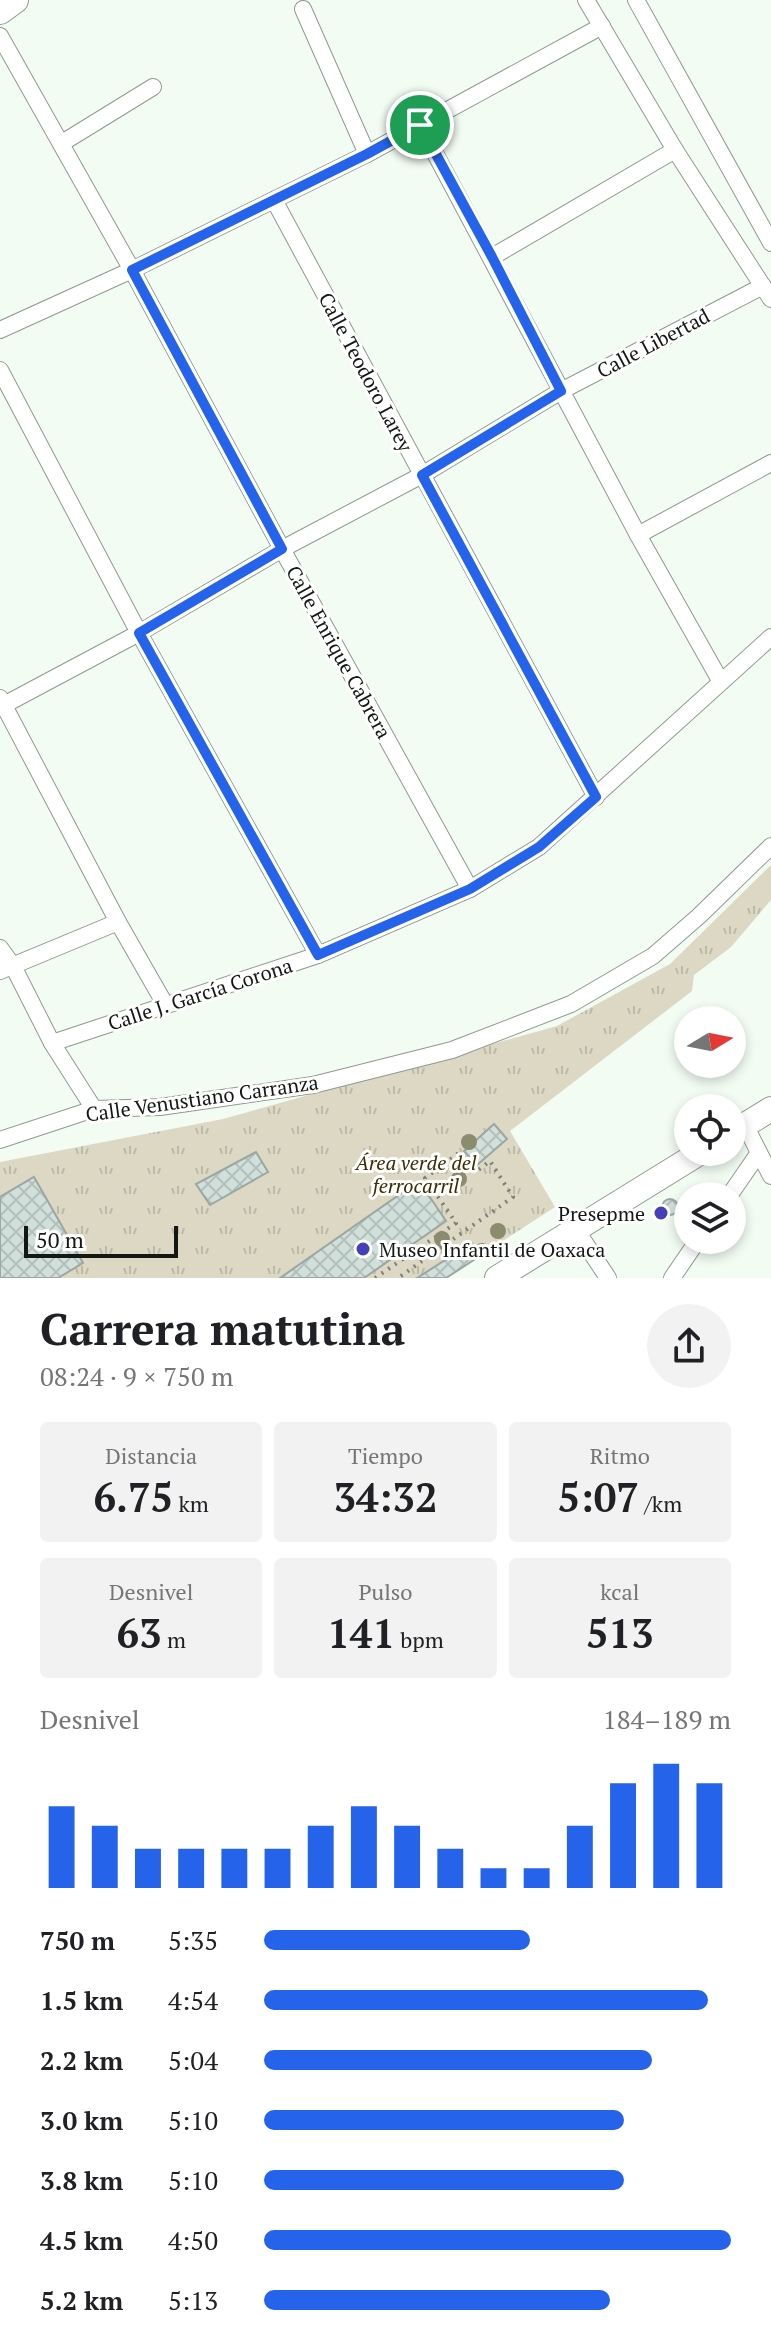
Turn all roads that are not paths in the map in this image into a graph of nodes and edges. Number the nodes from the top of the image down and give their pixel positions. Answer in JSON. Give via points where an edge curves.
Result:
{"nodes":[{"id":1,"x":15,"y":0,"type":"edge"},
{"id":2,"x":586,"y":0,"type":"edge"},
{"id":3,"x":636,"y":0,"type":"edge"},
{"id":4,"x":303,"y":9,"type":"dead end"},
{"id":5,"x":0,"y":11,"type":"edge"},
{"id":6,"x":602,"y":26,"type":"junction"},
{"id":7,"x":0,"y":36,"type":"edge"},
{"id":8,"x":153,"y":87,"type":"dead end"},
{"id":9,"x":420,"y":125,"type":"junction"},
{"id":10,"x":62,"y":143,"type":"junction"},
{"id":11,"x":675,"y":150,"type":"junction"},
{"id":12,"x":367,"y":154,"type":"junction"},
{"id":13,"x":274,"y":200,"type":"junction"},
{"id":14,"x":771,"y":243,"type":"edge"},
{"id":15,"x":492,"y":257,"type":"junction"},
{"id":16,"x":132,"y":270,"type":"junction"},
{"id":17,"x":767,"y":292,"type":"edge"},
{"id":18,"x":0,"y":330,"type":"edge"},
{"id":19,"x":0,"y":370,"type":"edge"},
{"id":20,"x":561,"y":391,"type":"junction"},
{"id":21,"x":771,"y":463,"type":"edge"},
{"id":22,"x":422,"y":475,"type":"junction"},
{"id":23,"x":638,"y":535,"type":"junction"},
{"id":24,"x":282,"y":549,"type":"junction"},
{"id":25,"x":139,"y":633,"type":"junction"},
{"id":26,"x":771,"y":637,"type":"edge"},
{"id":27,"x":721,"y":682,"type":"junction"},
{"id":28,"x":1,"y":703,"type":"edge"},
{"id":29,"x":596,"y":797,"type":"junction"},
{"id":30,"x":771,"y":846,"type":"edge"},
{"id":31,"x":470,"y":889,"type":"junction"},
{"id":32,"x":118,"y":922,"type":"junction"},
{"id":33,"x":0,"y":948,"type":"edge"},
{"id":34,"x":318,"y":955,"type":"junction"},
{"id":35,"x":6,"y":969,"type":"edge"},
{"id":36,"x":166,"y":1006,"type":"junction"},
{"id":37,"x":52,"y":1043,"type":"junction"},
{"id":38,"x":94,"y":1109,"type":"junction"},
{"id":39,"x":771,"y":1109,"type":"edge"},
{"id":40,"x":746,"y":1125,"type":"edge"},
{"id":41,"x":746,"y":1138,"type":"edge"},
{"id":42,"x":0,"y":1140,"type":"edge"},
{"id":43,"x":758,"y":1154,"type":"junction"},
{"id":44,"x":678,"y":1166,"type":"edge"},
{"id":45,"x":771,"y":1176,"type":"edge"},
{"id":46,"x":739,"y":1182,"type":"edge"},
{"id":47,"x":575,"y":1228,"type":"junction"},
{"id":48,"x":688,"y":1254,"type":"edge"},
{"id":49,"x":497,"y":1278,"type":"edge"},
{"id":50,"x":608,"y":1278,"type":"edge"},
{"id":51,"x":672,"y":1278,"type":"edge"}],
"edges":[{"from":1,"to":5,"type":"main road"},
{"from":2,"to":6,"type":"street"},
{"from":3,"to":14,"type":"street"},
{"from":4,"to":12,"type":"street"},
{"from":6,"to":9,"type":"street"},
{"from":6,"to":11,"type":"street"},
{"from":7,"to":10,"type":"street","name":"Calle Enrique Cabrera"},
{"from":8,"to":10,"type":"street"},
{"from":9,"to":12,"type":"street"},
{"from":9,"to":15,"type":"street"},
{"from":10,"to":16,"type":"street","name":"Calle Enrique Cabrera"},
{"from":11,"to":15,"type":"street"},
{"from":11,"to":17,"type":"street"},
{"from":12,"to":13,"type":"street"},
{"from":13,"to":16,"type":"street"},
{"from":13,"to":22,"type":"street","name":"Calle Teodoro Larey"},
{"from":15,"to":20,"type":"street"},
{"from":16,"to":18,"type":"street"},
{"from":16,"to":24,"type":"street","name":"Calle Enrique Cabrera"},
{"from":17,"to":20,"type":"street","name":"Calle Libertad"},
{"from":19,"to":25,"type":"street"},
{"from":20,"to":22,"type":"street","name":"Calle Libertad"},
{"from":20,"to":23,"type":"street"},
{"from":21,"to":23,"type":"street"},
{"from":22,"to":24,"type":"street","name":"Calle Libertad"},
{"from":22,"to":29,"type":"street","name":"Calle Teodoro Larey"},
{"from":23,"to":27,"type":"street"},
{"from":24,"to":25,"type":"street","name":"Calle Libertad"},
{"from":24,"to":31,"type":"street","name":"Calle Enrique Cabrera"},
{"from":25,"to":28,"type":"street","name":"Calle Libertad"},
{"from":25,"to":34,"type":"street"},
{"from":26,"to":27,"type":"street","name":"Calle J. García Corona"},
{"from":27,"to":29,"type":"street","name":"Calle J. García Corona"},
{"from":28,"to":32,"type":"street"},
{"from":29,"to":31,"type":"street","name":"Calle J. García Corona","via":[[539,847]]},
{"from":30,"to":38,"type":"street","name":"Calle Venustiano Carranza","via":[[653,956],[571,1004],[452,1050],[313,1085],[160,1107]]},
{"from":31,"to":34,"type":"street","name":"Calle J. García Corona"},
{"from":32,"to":35,"type":"street"},
{"from":32,"to":36,"type":"street"},
{"from":33,"to":35,"type":"street"},
{"from":34,"to":36,"type":"street","name":"Calle J. García Corona"},
{"from":35,"to":37,"type":"street"},
{"from":36,"to":37,"type":"street","name":"Calle J. García Corona"},
{"from":37,"to":38,"type":"street"},
{"from":38,"to":42,"type":"street","name":"Calle Venustiano Carranza"},
{"from":39,"to":40,"type":"main road"},
{"from":41,"to":43,"type":"street"},
{"from":43,"to":45,"type":"street"},
{"from":43,"to":46,"type":"street"},
{"from":44,"to":47,"type":"main road"},
{"from":47,"to":49,"type":"main road"},
{"from":47,"to":50,"type":"street"},
{"from":48,"to":51,"type":"street"}]}
